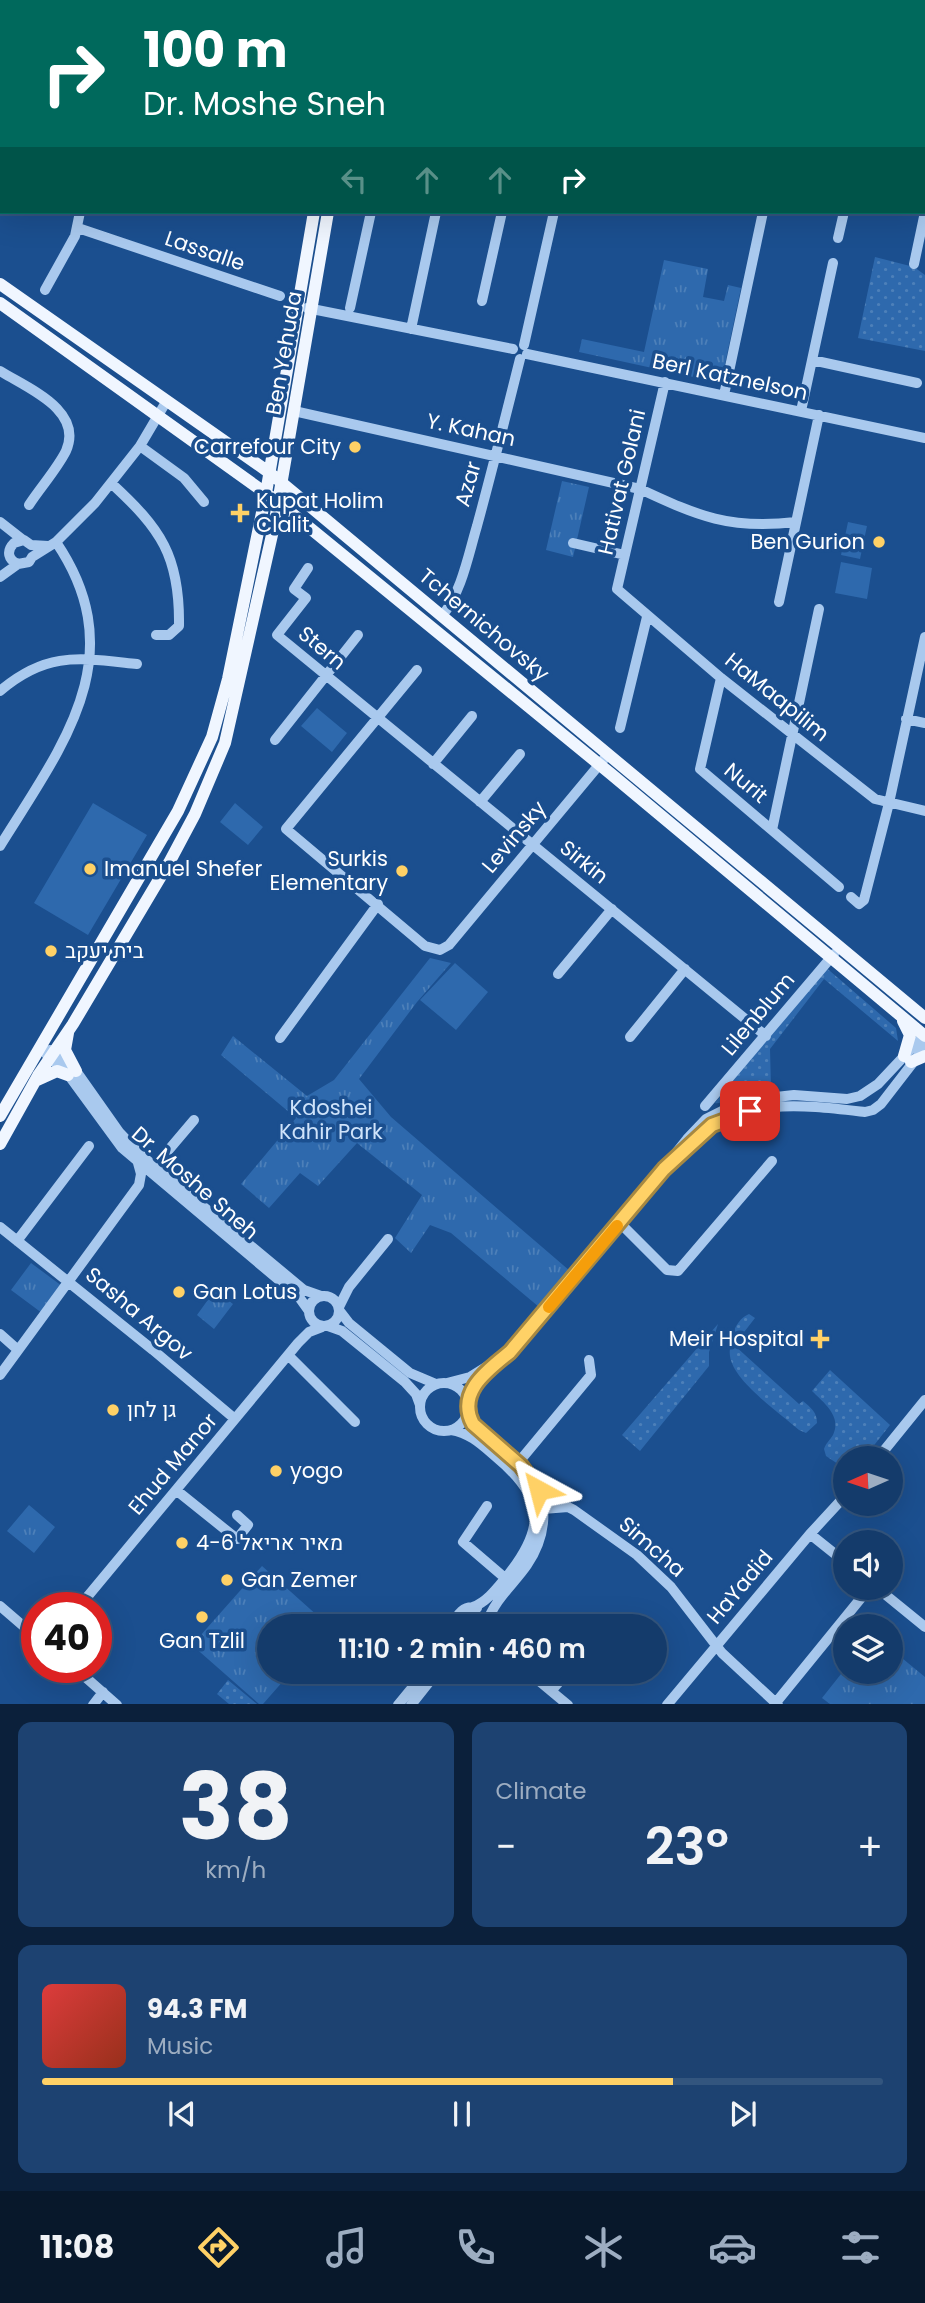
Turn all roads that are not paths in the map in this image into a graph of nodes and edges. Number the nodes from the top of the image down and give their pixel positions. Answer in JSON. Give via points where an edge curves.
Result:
{"nodes":[{"id":1,"x":80,"y":214,"type":"edge"},
{"id":2,"x":314,"y":214,"type":"edge"},
{"id":3,"x":328,"y":214,"type":"edge"},
{"id":4,"x":371,"y":214,"type":"edge"},
{"id":5,"x":436,"y":214,"type":"edge"},
{"id":6,"x":502,"y":214,"type":"edge"},
{"id":7,"x":554,"y":214,"type":"edge"},
{"id":8,"x":763,"y":214,"type":"edge"},
{"id":9,"x":844,"y":214,"type":"edge"},
{"id":10,"x":925,"y":214,"type":"edge"},
{"id":11,"x":78,"y":228,"type":"junction"},
{"id":12,"x":838,"y":238,"type":"dead end"},
{"id":13,"x":833,"y":262,"type":"dead end"},
{"id":14,"x":914,"y":264,"type":"dead end"},
{"id":15,"x":0,"y":284,"type":"edge"},
{"id":16,"x":45,"y":290,"type":"dead end"},
{"id":17,"x":280,"y":296,"type":"dead end"},
{"id":18,"x":482,"y":302,"type":"dead end"},
{"id":19,"x":0,"y":303,"type":"edge"},
{"id":20,"x":311,"y":308,"type":"junction"},
{"id":21,"x":350,"y":308,"type":"dead end"},
{"id":22,"x":297,"y":311,"type":"junction"},
{"id":23,"x":411,"y":329,"type":"junction"},
{"id":24,"x":524,"y":353,"type":"junction"},
{"id":25,"x":812,"y":360,"type":"junction"},
{"id":26,"x":0,"y":371,"type":"edge"},
{"id":27,"x":665,"y":383,"type":"junction"},
{"id":28,"x":917,"y":383,"type":"dead end"},
{"id":29,"x":724,"y":395,"type":"junction"},
{"id":30,"x":166,"y":402,"type":"junction"},
{"id":31,"x":294,"y":411,"type":"junction"},
{"id":32,"x":801,"y":411,"type":"junction"},
{"id":33,"x":818,"y":415,"type":"junction"},
{"id":34,"x":157,"y":416,"type":"junction"},
{"id":35,"x":925,"y":438,"type":"edge"},
{"id":36,"x":140,"y":446,"type":"junction"},
{"id":37,"x":497,"y":455,"type":"junction"},
{"id":38,"x":280,"y":456,"type":"junction"},
{"id":39,"x":252,"y":460,"type":"junction"},
{"id":40,"x":270,"y":472,"type":"junction"},
{"id":41,"x":246,"y":478,"type":"junction"},
{"id":42,"x":111,"y":482,"type":"junction"},
{"id":43,"x":281,"y":482,"type":"junction"},
{"id":44,"x":640,"y":489,"type":"junction"},
{"id":45,"x":266,"y":493,"type":"junction"},
{"id":46,"x":297,"y":496,"type":"junction"},
{"id":47,"x":204,"y":502,"type":"dead end"},
{"id":48,"x":278,"y":502,"type":"junction"},
{"id":49,"x":29,"y":505,"type":"dead end"},
{"id":50,"x":293,"y":514,"type":"junction"},
{"id":51,"x":261,"y":520,"type":"junction"},
{"id":52,"x":796,"y":522,"type":"junction"},
{"id":53,"x":2,"y":524,"type":"edge"},
{"id":54,"x":274,"y":526,"type":"junction"},
{"id":55,"x":573,"y":543,"type":"dead end"},
{"id":56,"x":12,"y":544,"type":"junction"},
{"id":57,"x":52,"y":544,"type":"junction"},
{"id":58,"x":29,"y":548,"type":"junction"},
{"id":59,"x":625,"y":555,"type":"junction"},
{"id":60,"x":10,"y":557,"type":"junction"},
{"id":61,"x":19,"y":564,"type":"junction"},
{"id":62,"x":308,"y":568,"type":"dead end"},
{"id":63,"x":0,"y":576,"type":"edge"},
{"id":64,"x":617,"y":589,"type":"joint"},
{"id":65,"x":779,"y":602,"type":"dead end"},
{"id":66,"x":819,"y":609,"type":"dead end"},
{"id":67,"x":442,"y":616,"type":"junction"},
{"id":68,"x":647,"y":617,"type":"junction"},
{"id":69,"x":156,"y":635,"type":"dead end"},
{"id":70,"x":358,"y":635,"type":"dead end"},
{"id":71,"x":925,"y":636,"type":"edge"},
{"id":72,"x":90,"y":659,"type":"junction"},
{"id":73,"x":136,"y":664,"type":"dead end"},
{"id":74,"x":417,"y":670,"type":"dead end"},
{"id":75,"x":326,"y":676,"type":"junction"},
{"id":76,"x":721,"y":677,"type":"junction"},
{"id":77,"x":2,"y":689,"type":"edge"},
{"id":78,"x":472,"y":716,"type":"dead end"},
{"id":79,"x":377,"y":719,"type":"junction"},
{"id":80,"x":906,"y":719,"type":"junction"},
{"id":81,"x":925,"y":723,"type":"edge"},
{"id":82,"x":621,"y":728,"type":"dead end"},
{"id":83,"x":792,"y":734,"type":"junction"},
{"id":84,"x":275,"y":740,"type":"dead end"},
{"id":85,"x":609,"y":753,"type":"junction"},
{"id":86,"x":520,"y":754,"type":"dead end"},
{"id":87,"x":433,"y":764,"type":"junction"},
{"id":88,"x":599,"y":764,"type":"junction"},
{"id":89,"x":480,"y":803,"type":"junction"},
{"id":90,"x":888,"y":803,"type":"junction"},
{"id":91,"x":925,"y":811,"type":"edge"},
{"id":92,"x":772,"y":830,"type":"junction"},
{"id":93,"x":532,"y":845,"type":"junction"},
{"id":94,"x":0,"y":846,"type":"edge"},
{"id":95,"x":839,"y":887,"type":"dead end"},
{"id":96,"x":851,"y":897,"type":"dead end"},
{"id":97,"x":378,"y":904,"type":"junction"},
{"id":98,"x":611,"y":909,"type":"junction"},
{"id":99,"x":841,"y":947,"type":"junction"},
{"id":100,"x":831,"y":958,"type":"junction"},
{"id":101,"x":685,"y":969,"type":"junction"},
{"id":102,"x":558,"y":974,"type":"dead end"},
{"id":103,"x":900,"y":1014,"type":"junction"},
{"id":104,"x":925,"y":1018,"type":"edge"},
{"id":105,"x":70,"y":1027,"type":"junction"},
{"id":106,"x":766,"y":1036,"type":"junction"},
{"id":107,"x":629,"y":1037,"type":"dead end"},
{"id":108,"x":280,"y":1038,"type":"dead end"},
{"id":109,"x":925,"y":1038,"type":"edge"},
{"id":110,"x":39,"y":1046,"type":"junction"},
{"id":111,"x":51,"y":1055,"type":"junction"},
{"id":112,"x":925,"y":1056,"type":"edge"},
{"id":113,"x":908,"y":1059,"type":"junction"},
{"id":114,"x":72,"y":1073,"type":"junction"},
{"id":115,"x":34,"y":1081,"type":"junction"},
{"id":116,"x":705,"y":1105,"type":"dead end"},
{"id":117,"x":0,"y":1116,"type":"edge"},
{"id":118,"x":194,"y":1119,"type":"dead end"},
{"id":119,"x":0,"y":1144,"type":"edge"},
{"id":120,"x":89,"y":1146,"type":"dead end"},
{"id":121,"x":772,"y":1161,"type":"dead end"},
{"id":122,"x":138,"y":1163,"type":"junction"},
{"id":123,"x":155,"y":1166,"type":"junction"},
{"id":124,"x":664,"y":1169,"type":"junction"},
{"id":125,"x":159,"y":1180,"type":"junction"},
{"id":126,"x":139,"y":1185,"type":"junction"},
{"id":127,"x":620,"y":1223,"type":"junction"},
{"id":128,"x":0,"y":1227,"type":"edge"},
{"id":129,"x":388,"y":1239,"type":"dead end"},
{"id":130,"x":18,"y":1241,"type":"junction"},
{"id":131,"x":69,"y":1281,"type":"junction"},
{"id":132,"x":349,"y":1287,"type":"junction"},
{"id":133,"x":325,"y":1297,"type":"junction"},
{"id":134,"x":339,"y":1308,"type":"junction"},
{"id":135,"x":309,"y":1314,"type":"junction"},
{"id":136,"x":325,"y":1326,"type":"junction"},
{"id":137,"x":0,"y":1334,"type":"edge"},
{"id":138,"x":298,"y":1343,"type":"junction"},
{"id":139,"x":18,"y":1350,"type":"junction"},
{"id":140,"x":288,"y":1355,"type":"junction"},
{"id":141,"x":589,"y":1360,"type":"dead end"},
{"id":142,"x":493,"y":1364,"type":"junction"},
{"id":143,"x":0,"y":1375,"type":"edge"},
{"id":144,"x":447,"y":1383,"type":"junction"},
{"id":145,"x":436,"y":1384,"type":"junction"},
{"id":146,"x":925,"y":1400,"type":"edge"},
{"id":147,"x":420,"y":1405,"type":"junction"},
{"id":148,"x":468,"y":1405,"type":"junction"},
{"id":149,"x":235,"y":1419,"type":"junction"},
{"id":150,"x":355,"y":1422,"type":"dead end"},
{"id":151,"x":451,"y":1430,"type":"junction"},
{"id":152,"x":888,"y":1446,"type":"edge"},
{"id":153,"x":518,"y":1464,"type":"junction"},
{"id":154,"x":177,"y":1490,"type":"junction"},
{"id":155,"x":487,"y":1507,"type":"dead end"},
{"id":156,"x":539,"y":1509,"type":"junction"},
{"id":157,"x":833,"y":1510,"type":"edge"},
{"id":158,"x":237,"y":1516,"type":"dead end"},
{"id":159,"x":810,"y":1534,"type":"junction"},
{"id":160,"x":833,"y":1552,"type":"edge"},
{"id":161,"x":505,"y":1578,"type":"junction"},
{"id":162,"x":91,"y":1592,"type":"edge"},
{"id":163,"x":860,"y":1600,"type":"edge"},
{"id":164,"x":892,"y":1600,"type":"edge"},
{"id":165,"x":0,"y":1606,"type":"edge"},
{"id":166,"x":473,"y":1607,"type":"junction"},
{"id":167,"x":458,"y":1614,"type":"edge"},
{"id":168,"x":484,"y":1614,"type":"edge"},
{"id":169,"x":490,"y":1614,"type":"edge"},
{"id":170,"x":21,"y":1624,"type":"edge"},
{"id":171,"x":925,"y":1627,"type":"edge"},
{"id":172,"x":717,"y":1645,"type":"junction"},
{"id":173,"x":92,"y":1683,"type":"edge"},
{"id":174,"x":415,"y":1684,"type":"edge"},
{"id":175,"x":427,"y":1684,"type":"edge"},
{"id":176,"x":544,"y":1684,"type":"edge"},
{"id":177,"x":557,"y":1684,"type":"edge"},
{"id":178,"x":552,"y":1690,"type":"junction"},
{"id":179,"x":103,"y":1692,"type":"junction"},
{"id":180,"x":93,"y":1704,"type":"edge"},
{"id":181,"x":117,"y":1704,"type":"edge"},
{"id":182,"x":398,"y":1704,"type":"edge"},
{"id":183,"x":411,"y":1704,"type":"edge"},
{"id":184,"x":568,"y":1704,"type":"edge"},
{"id":185,"x":667,"y":1704,"type":"edge"},
{"id":186,"x":776,"y":1704,"type":"edge"}],
"edges":[{"from":1,"to":11,"type":"street"},
{"from":2,"to":22,"type":"main road","name":"Ben Yehuda"},
{"from":3,"to":20,"type":"main road","name":"Ben Yehuda"},
{"from":4,"to":21,"type":"street"},
{"from":5,"to":23,"type":"street"},
{"from":6,"to":18,"type":"street"},
{"from":7,"to":24,"type":"street","name":"Azar"},
{"from":8,"to":29,"type":"street"},
{"from":9,"to":12,"type":"street"},
{"from":10,"to":14,"type":"street"},
{"from":11,"to":16,"type":"street"},
{"from":11,"to":17,"type":"street","name":"Lassalle"},
{"from":13,"to":25,"type":"street"},
{"from":15,"to":30,"type":"main road","name":"Tchernichovsky"},
{"from":19,"to":34,"type":"main road","name":"Tchernichovsky"},
{"from":20,"to":22,"type":"street"},
{"from":20,"to":23,"type":"street"},
{"from":20,"to":31,"type":"main road","name":"Ben Yehuda"},
{"from":22,"to":38,"type":"main road","name":"Ben Yehuda"},
{"from":23,"to":24,"type":"street","via":[[513,349],[518,345]]},
{"from":24,"to":27,"type":"street","name":"Berl Katznelson"},
{"from":24,"to":37,"type":"street","name":"Azar"},
{"from":25,"to":28,"type":"street"},
{"from":25,"to":32,"type":"street"},
{"from":26,"to":49,"type":"street","via":[[62,412],[67,423],[66,451]]},
{"from":27,"to":29,"type":"street","name":"Berl Katznelson"},
{"from":27,"to":44,"type":"street","name":"Hativat Golani"},
{"from":29,"to":32,"type":"street","name":"Berl Katznelson"},
{"from":30,"to":34,"type":"street"},
{"from":30,"to":39,"type":"main road","name":"Tchernichovsky"},
{"from":31,"to":37,"type":"street","name":"Y. Kahan"},
{"from":31,"to":38,"type":"main road","name":"Ben Yehuda"},
{"from":32,"to":33,"type":"street","name":"Berl Katznelson"},
{"from":33,"to":35,"type":"street","name":"Berl Katznelson"},
{"from":33,"to":52,"type":"street"},
{"from":34,"to":36,"type":"street"},
{"from":34,"to":41,"type":"main road","name":"Tchernichovsky"},
{"from":36,"to":42,"type":"street"},
{"from":36,"to":47,"type":"street","via":[[184,478]]},
{"from":37,"to":44,"type":"street","name":"Y. Kahan"},
{"from":37,"to":67,"type":"street","name":"Azar","via":[[462,577]]},
{"from":38,"to":39,"type":"main road"},
{"from":38,"to":40,"type":"main road","name":"Ben Yehuda"},
{"from":38,"to":43,"type":"main road","name":"Ben Yehuda"},
{"from":38,"to":46,"type":"main road"},
{"from":39,"to":40,"type":"main road","name":"Tchernichovsky"},
{"from":40,"to":43,"type":"main road","name":"Tchernichovsky"},
{"from":40,"to":45,"type":"main road","name":"Ben Yehuda"},
{"from":41,"to":45,"type":"main road","name":"Tchernichovsky"},
{"from":41,"to":51,"type":"main road","via":[[256,494]]},
{"from":42,"to":57,"type":"street"},
{"from":42,"to":69,"type":"street","via":[[143,512],[162,540],[176,576],[179,626],[169,635]]},
{"from":43,"to":46,"type":"main road","name":"Tchernichovsky"},
{"from":43,"to":48,"type":"main road","name":"Ben Yehuda"},
{"from":44,"to":52,"type":"street","name":"Y. Kahan","via":[[683,509],[739,524]]},
{"from":44,"to":59,"type":"street","name":"Hativat Golani"},
{"from":45,"to":48,"type":"main road","name":"Tchernichovsky"},
{"from":45,"to":51,"type":"main road","name":"Ben Yehuda"},
{"from":46,"to":67,"type":"main road","name":"Tchernichovsky"},
{"from":48,"to":50,"type":"main road","name":"Tchernichovsky"},
{"from":48,"to":54,"type":"main road","name":"Ben Yehuda"},
{"from":50,"to":54,"type":"main road"},
{"from":50,"to":88,"type":"main road","name":"Tchernichovsky"},
{"from":51,"to":110,"type":"main road","name":"Ben Yehuda","via":[[212,737],[178,811]]},
{"from":52,"to":65,"type":"street"},
{"from":53,"to":56,"type":"street"},
{"from":53,"to":58,"type":"street"},
{"from":54,"to":105,"type":"main road","name":"Ben Yehuda","via":[[225,743],[170,861]]},
{"from":55,"to":59,"type":"street"},
{"from":56,"to":58,"type":"street"},
{"from":56,"to":60,"type":"street"},
{"from":57,"to":58,"type":"street"},
{"from":57,"to":72,"type":"street","via":[[72,565],[82,591]]},
{"from":58,"to":61,"type":"street","via":[[29,562]]},
{"from":59,"to":64,"type":"street","name":"Hativat Golani"},
{"from":60,"to":61,"type":"street"},
{"from":60,"to":63,"type":"street"},
{"from":61,"to":63,"type":"street"},
{"from":62,"to":75,"type":"street","name":"Stern","via":[[294,589],[306,598],[277,635]]},
{"from":64,"to":68,"type":"street","name":"HaMaapilim"},
{"from":66,"to":83,"type":"street"},
{"from":67,"to":85,"type":"main road","name":"Tchernichovsky"},
{"from":68,"to":76,"type":"street","name":"HaMaapilim"},
{"from":68,"to":82,"type":"street"},
{"from":70,"to":75,"type":"street"},
{"from":71,"to":80,"type":"street"},
{"from":72,"to":73,"type":"street"},
{"from":72,"to":77,"type":"street","via":[[49,662]]},
{"from":72,"to":94,"type":"street","via":[[74,722]]},
{"from":74,"to":79,"type":"street"},
{"from":75,"to":79,"type":"street","name":"Stern"},
{"from":75,"to":84,"type":"street"},
{"from":76,"to":83,"type":"street","name":"HaMaapilim"},
{"from":76,"to":92,"type":"street","name":"Nurit","via":[[700,769]]},
{"from":78,"to":87,"type":"street"},
{"from":79,"to":87,"type":"street","name":"Sirkin"},
{"from":79,"to":97,"type":"street","via":[[286,829]]},
{"from":80,"to":81,"type":"street"},
{"from":80,"to":90,"type":"street"},
{"from":83,"to":90,"type":"street","name":"HaMaapilim","via":[[875,799]]},
{"from":83,"to":92,"type":"street"},
{"from":85,"to":88,"type":"street","name":"Levinsky"},
{"from":85,"to":99,"type":"main road","name":"Tchernichovsky"},
{"from":86,"to":89,"type":"street"},
{"from":87,"to":89,"type":"street","name":"Sirkin"},
{"from":88,"to":93,"type":"street","name":"Levinsky"},
{"from":88,"to":100,"type":"main road","name":"Tchernichovsky"},
{"from":89,"to":93,"type":"street","name":"Sirkin"},
{"from":90,"to":91,"type":"street","name":"HaMaapilim"},
{"from":90,"to":96,"type":"street","via":[[864,900],[859,904]]},
{"from":92,"to":95,"type":"street","name":"Nurit"},
{"from":93,"to":97,"type":"street","name":"Levinsky","via":[[449,946],[440,950],[425,946]]},
{"from":93,"to":98,"type":"street","name":"Sirkin"},
{"from":97,"to":108,"type":"street"},
{"from":98,"to":101,"type":"street","name":"Sirkin"},
{"from":98,"to":102,"type":"street"},
{"from":99,"to":100,"type":"street","name":"Lilenblum"},
{"from":99,"to":104,"type":"main road","name":"Tchernichovsky"},
{"from":100,"to":103,"type":"main road","name":"Tchernichovsky"},
{"from":100,"to":106,"type":"street","name":"Lilenblum"},
{"from":101,"to":106,"type":"street","name":"Sirkin"},
{"from":101,"to":107,"type":"street"},
{"from":103,"to":109,"type":"main road","name":"Tchernichovsky"},
{"from":103,"to":113,"type":"main road","via":[[910,1035]]},
{"from":105,"to":111,"type":"main road","name":"Ben Yehuda"},
{"from":105,"to":114,"type":"main road","via":[[65,1050]]},
{"from":106,"to":116,"type":"street","name":"Lilenblum"},
{"from":109,"to":113,"type":"street"},
{"from":110,"to":111,"type":"street","name":"Dr. Moshe Sneh"},
{"from":110,"to":117,"type":"main road","name":"Ben Yehuda"},
{"from":111,"to":114,"type":"street","name":"Dr. Moshe Sneh"},
{"from":111,"to":115,"type":"main road","name":"Ben Yehuda"},
{"from":112,"to":113,"type":"main road"},
{"from":113,"to":124,"type":"street","via":[[852,1099],[782,1096],[747,1101],[715,1113]]},
{"from":113,"to":124,"type":"street","via":[[873,1110],[794,1105],[743,1112],[712,1125]]},
{"from":114,"to":115,"type":"main road","via":[[57,1071]]},
{"from":114,"to":122,"type":"street","name":"Dr. Moshe Sneh","via":[[113,1137]]},
{"from":114,"to":123,"type":"street","name":"Dr. Moshe Sneh","via":[[119,1132]]},
{"from":115,"to":119,"type":"main road","name":"Ben Yehuda"},
{"from":118,"to":123,"type":"street"},
{"from":120,"to":130,"type":"street"},
{"from":121,"to":127,"type":"street","via":[[678,1271],[667,1270]]},
{"from":122,"to":125,"type":"street","name":"Dr. Moshe Sneh"},
{"from":122,"to":126,"type":"street"},
{"from":123,"to":133,"type":"street","name":"Dr. Moshe Sneh","via":[[304,1290]]},
{"from":124,"to":127,"type":"street"},
{"from":125,"to":126,"type":"street"},
{"from":125,"to":135,"type":"street","name":"Dr. Moshe Sneh","via":[[299,1297]]},
{"from":126,"to":131,"type":"street"},
{"from":127,"to":142,"type":"street","via":[[510,1352]]},
{"from":128,"to":130,"type":"street","name":"Sasha Argov"},
{"from":129,"to":132,"type":"street"},
{"from":130,"to":131,"type":"street","name":"Sasha Argov"},
{"from":131,"to":139,"type":"street"},
{"from":131,"to":149,"type":"street","name":"Sasha Argov"},
{"from":132,"to":133,"type":"street"},
{"from":132,"to":134,"type":"street"},
{"from":133,"to":134,"type":"street"},
{"from":133,"to":135,"type":"street","via":[[312,1301]]},
{"from":134,"to":136,"type":"street","via":[[335,1322]]},
{"from":134,"to":145,"type":"street","via":[[349,1323],[410,1373]]},
{"from":135,"to":136,"type":"street","via":[[317,1325]]},
{"from":135,"to":138,"type":"street","name":"Ehud Manor"},
{"from":136,"to":138,"type":"street","name":"Ehud Manor"},
{"from":136,"to":147,"type":"street","via":[[342,1331],[405,1382]]},
{"from":137,"to":139,"type":"street"},
{"from":138,"to":140,"type":"street","name":"Ehud Manor"},
{"from":139,"to":143,"type":"street"},
{"from":140,"to":149,"type":"street","name":"Ehud Manor"},
{"from":140,"to":150,"type":"street"},
{"from":141,"to":153,"type":"street","via":[[591,1375]]},
{"from":142,"to":144,"type":"street"},
{"from":142,"to":148,"type":"street","via":[[480,1377]]},
{"from":144,"to":145,"type":"street"},
{"from":144,"to":148,"type":"street","via":[[461,1389]]},
{"from":145,"to":147,"type":"street","via":[[423,1394]]},
{"from":146,"to":152,"type":"street"},
{"from":147,"to":151,"type":"street","via":[[427,1424]]},
{"from":148,"to":151,"type":"street","via":[[465,1419]]},
{"from":148,"to":153,"type":"street","via":[[473,1424]]},
{"from":149,"to":154,"type":"street","name":"Ehud Manor"},
{"from":151,"to":156,"type":"street","via":[[475,1439],[514,1472]]},
{"from":153,"to":156,"type":"street","via":[[539,1490]]},
{"from":154,"to":158,"type":"street","via":[[237,1539],[248,1525]]},
{"from":154,"to":162,"type":"street","name":"Ehud Manor"},
{"from":155,"to":161,"type":"street","via":[[463,1542]]},
{"from":156,"to":161,"type":"street","via":[[532,1535]]},
{"from":156,"to":169,"type":"street","via":[[540,1538],[535,1551]]},
{"from":156,"to":172,"type":"street","name":"Simcha","via":[[575,1510],[637,1555],[684,1602]]},
{"from":157,"to":159,"type":"street","name":"HaYadid"},
{"from":159,"to":160,"type":"street"},
{"from":159,"to":172,"type":"street","name":"HaYadid"},
{"from":161,"to":166,"type":"street"},
{"from":163,"to":186,"type":"street"},
{"from":164,"to":171,"type":"street"},
{"from":165,"to":170,"type":"street"},
{"from":166,"to":167,"type":"street"},
{"from":166,"to":168,"type":"street"},
{"from":172,"to":185,"type":"street","name":"HaYadid"},
{"from":172,"to":186,"type":"street","name":"Simcha"},
{"from":173,"to":179,"type":"street"},
{"from":174,"to":182,"type":"street"},
{"from":175,"to":183,"type":"street"},
{"from":176,"to":178,"type":"street"},
{"from":177,"to":178,"type":"street"},
{"from":178,"to":184,"type":"street"},
{"from":179,"to":180,"type":"street"},
{"from":179,"to":181,"type":"street"}]}
